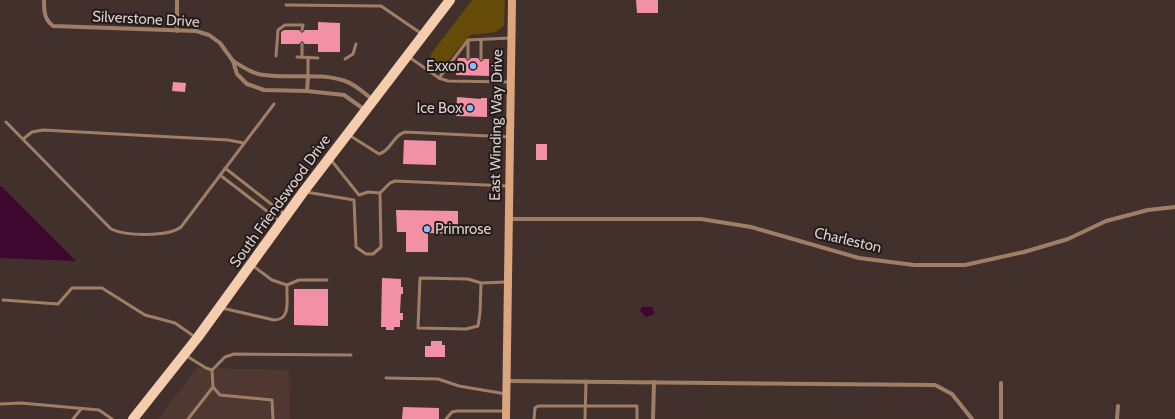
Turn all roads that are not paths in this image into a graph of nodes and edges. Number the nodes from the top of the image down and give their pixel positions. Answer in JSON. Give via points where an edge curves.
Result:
{"nodes":[{"id":1,"x":44,"y":0,"type":"edge"},
{"id":2,"x":177,"y":0,"type":"edge"},
{"id":3,"x":450,"y":0,"type":"edge"},
{"id":4,"x":512,"y":0,"type":"edge"},
{"id":5,"x":286,"y":5,"type":"dead end"},
{"id":6,"x":302,"y":30,"type":"dead end"},
{"id":7,"x":177,"y":31,"type":"junction"},
{"id":8,"x":423,"y":36,"type":"junction"},
{"id":9,"x":512,"y":38,"type":"junction"},
{"id":10,"x":468,"y":40,"type":"junction"},
{"id":11,"x":481,"y":40,"type":"junction"},
{"id":12,"x":302,"y":44,"type":"dead end"},
{"id":13,"x":356,"y":44,"type":"dead end"},
{"id":14,"x":276,"y":56,"type":"dead end"},
{"id":15,"x":297,"y":56,"type":"dead end"},
{"id":16,"x":407,"y":56,"type":"junction"},
{"id":17,"x":302,"y":57,"type":"junction"},
{"id":18,"x":308,"y":57,"type":"junction"},
{"id":19,"x":318,"y":58,"type":"dead end"},
{"id":20,"x":468,"y":58,"type":"dead end"},
{"id":21,"x":481,"y":58,"type":"dead end"},
{"id":22,"x":345,"y":59,"type":"dead end"},
{"id":23,"x":233,"y":61,"type":"junction"},
{"id":24,"x":468,"y":75,"type":"dead end"},
{"id":25,"x":482,"y":76,"type":"dead end"},
{"id":26,"x":308,"y":77,"type":"junction"},
{"id":27,"x":439,"y":78,"type":"junction"},
{"id":28,"x":468,"y":81,"type":"junction"},
{"id":29,"x":482,"y":81,"type":"junction"},
{"id":30,"x":511,"y":82,"type":"junction"},
{"id":31,"x":307,"y":91,"type":"junction"},
{"id":32,"x":373,"y":100,"type":"junction"},
{"id":33,"x":274,"y":104,"type":"dead end"},
{"id":34,"x":366,"y":111,"type":"junction"},
{"id":35,"x":6,"y":122,"type":"dead end"},
{"id":36,"x":348,"y":134,"type":"junction"},
{"id":37,"x":510,"y":137,"type":"junction"},
{"id":38,"x":23,"y":139,"type":"junction"},
{"id":39,"x":244,"y":143,"type":"junction"},
{"id":40,"x":329,"y":159,"type":"junction"},
{"id":41,"x":225,"y":168,"type":"junction"},
{"id":42,"x":220,"y":175,"type":"junction"},
{"id":43,"x":509,"y":186,"type":"junction"},
{"id":44,"x":304,"y":192,"type":"junction"},
{"id":45,"x":380,"y":193,"type":"junction"},
{"id":46,"x":359,"y":195,"type":"junction"},
{"id":47,"x":354,"y":200,"type":"junction"},
{"id":48,"x":1175,"y":207,"type":"edge"},
{"id":49,"x":509,"y":219,"type":"junction"},
{"id":50,"x":285,"y":220,"type":"junction"},
{"id":51,"x":251,"y":265,"type":"junction"},
{"id":52,"x":327,"y":280,"type":"dead end"},
{"id":53,"x":507,"y":282,"type":"junction"},
{"id":54,"x":481,"y":283,"type":"junction"},
{"id":55,"x":286,"y":285,"type":"junction"},
{"id":56,"x":3,"y":300,"type":"dead end"},
{"id":57,"x":220,"y":307,"type":"junction"},
{"id":58,"x":197,"y":338,"type":"junction"},
{"id":59,"x":184,"y":354,"type":"junction"},
{"id":60,"x":351,"y":355,"type":"dead end"},
{"id":61,"x":212,"y":370,"type":"junction"},
{"id":62,"x":386,"y":378,"type":"dead end"},
{"id":63,"x":506,"y":381,"type":"junction"},
{"id":64,"x":586,"y":381,"type":"junction"},
{"id":65,"x":654,"y":382,"type":"junction"},
{"id":66,"x":1001,"y":382,"type":"dead end"},
{"id":67,"x":213,"y":387,"type":"junction"},
{"id":68,"x":506,"y":394,"type":"junction"},
{"id":69,"x":0,"y":404,"type":"edge"},
{"id":70,"x":585,"y":406,"type":"junction"},
{"id":71,"x":1118,"y":406,"type":"dead end"},
{"id":72,"x":81,"y":409,"type":"junction"},
{"id":73,"x":506,"y":415,"type":"edge"},
{"id":74,"x":73,"y":419,"type":"edge"},
{"id":75,"x":112,"y":419,"type":"edge"},
{"id":76,"x":133,"y":419,"type":"edge"},
{"id":77,"x":188,"y":419,"type":"edge"},
{"id":78,"x":273,"y":419,"type":"edge"},
{"id":79,"x":446,"y":419,"type":"edge"},
{"id":80,"x":534,"y":419,"type":"edge"},
{"id":81,"x":585,"y":419,"type":"edge"},
{"id":82,"x":637,"y":419,"type":"edge"},
{"id":83,"x":653,"y":419,"type":"edge"},
{"id":84,"x":972,"y":419,"type":"edge"},
{"id":85,"x":1000,"y":419,"type":"edge"},
{"id":86,"x":1117,"y":419,"type":"edge"}],
"edges":[{"from":1,"to":7,"type":"street","name":"Silverstone Drive","via":[[44,14],[53,26]]},
{"from":2,"to":7,"type":"street"},
{"from":3,"to":8,"type":"main road","name":"South Friendswood Drive"},
{"from":4,"to":9,"type":"street","name":"East Winding Way Drive"},
{"from":5,"to":8,"type":"lane","via":[[381,6]]},
{"from":6,"to":14,"type":"lane","via":[[302,25],[285,25],[278,30]]},
{"from":7,"to":23,"type":"street","name":"Silverstone Drive","via":[[196,31],[209,35],[220,43]]},
{"from":8,"to":16,"type":"main road","name":"South Friendswood Drive"},
{"from":9,"to":11,"type":"lane"},
{"from":9,"to":30,"type":"street","name":"East Winding Way Drive"},
{"from":10,"to":11,"type":"lane"},
{"from":10,"to":20,"type":"lane"},
{"from":10,"to":27,"type":"lane"},
{"from":11,"to":21,"type":"lane"},
{"from":12,"to":17,"type":"lane"},
{"from":13,"to":22,"type":"lane","via":[[353,54]]},
{"from":15,"to":17,"type":"lane"},
{"from":16,"to":27,"type":"lane"},
{"from":16,"to":32,"type":"main road","name":"South Friendswood Drive"},
{"from":17,"to":18,"type":"lane"},
{"from":18,"to":19,"type":"lane"},
{"from":18,"to":26,"type":"lane"},
{"from":23,"to":26,"type":"street","name":"Silverstone Drive","via":[[263,75]]},
{"from":23,"to":31,"type":"street","name":"Silverstone Drive","via":[[237,74],[247,84],[264,90]]},
{"from":24,"to":28,"type":"lane"},
{"from":25,"to":29,"type":"lane"},
{"from":26,"to":31,"type":"street"},
{"from":26,"to":32,"type":"street","name":"Silverstone Drive","via":[[344,80]]},
{"from":27,"to":28,"type":"lane","via":[[448,81]]},
{"from":28,"to":29,"type":"lane"},
{"from":29,"to":30,"type":"lane"},
{"from":30,"to":37,"type":"street","name":"East Winding Way Drive"},
{"from":31,"to":34,"type":"street","name":"Silverstone Drive","via":[[344,95]]},
{"from":32,"to":34,"type":"main road","name":"South Friendswood Drive"},
{"from":33,"to":39,"type":"lane"},
{"from":34,"to":36,"type":"main road","name":"South Friendswood Drive"},
{"from":35,"to":38,"type":"lane"},
{"from":36,"to":37,"type":"lane","via":[[379,154],[385,152],[400,133],[406,132]]},
{"from":36,"to":40,"type":"main road","name":"South Friendswood Drive"},
{"from":37,"to":43,"type":"street","name":"East Winding Way Drive"},
{"from":38,"to":39,"type":"lane","via":[[32,132],[43,130]]},
{"from":38,"to":42,"type":"lane","via":[[111,229],[122,233],[168,234],[176,231]]},
{"from":39,"to":41,"type":"lane"},
{"from":40,"to":44,"type":"main road","name":"South Friendswood Drive"},
{"from":40,"to":46,"type":"lane"},
{"from":41,"to":42,"type":"lane"},
{"from":41,"to":50,"type":"lane"},
{"from":42,"to":50,"type":"lane"},
{"from":43,"to":45,"type":"lane","via":[[395,181],[390,182]]},
{"from":43,"to":49,"type":"street","name":"East Winding Way Drive"},
{"from":44,"to":47,"type":"lane"},
{"from":44,"to":50,"type":"main road","name":"South Friendswood Drive"},
{"from":45,"to":46,"type":"lane","via":[[368,192]]},
{"from":45,"to":47,"type":"lane","via":[[382,243],[378,252],[373,254],[366,254],[356,247]]},
{"from":46,"to":47,"type":"lane"},
{"from":48,"to":49,"type":"street","name":"Charleston","via":[[1148,210],[1106,221],[1068,239],[965,265],[914,265],[859,258],[751,227],[701,219]]},
{"from":49,"to":53,"type":"street","name":"East Winding Way Drive"},
{"from":50,"to":51,"type":"main road","name":"South Friendswood Drive"},
{"from":51,"to":55,"type":"lane","via":[[272,280]]},
{"from":51,"to":57,"type":"main road","name":"South Friendswood Drive"},
{"from":52,"to":55,"type":"lane","via":[[299,280]]},
{"from":53,"to":54,"type":"lane"},
{"from":53,"to":63,"type":"street","name":"East Winding Way Drive"},
{"from":54,"to":54,"type":"lane","via":[[478,326],[466,329],[418,328],[420,278],[468,279]]},
{"from":55,"to":57,"type":"lane","via":[[286,313],[281,320]]},
{"from":56,"to":58,"type":"lane","via":[[58,304],[72,288],[102,288],[145,315],[175,323]]},
{"from":57,"to":58,"type":"main road","name":"South Friendswood Drive"},
{"from":58,"to":59,"type":"main road","name":"South Friendswood Drive"},
{"from":59,"to":61,"type":"lane"},
{"from":59,"to":76,"type":"main road","name":"South Friendswood Drive"},
{"from":60,"to":61,"type":"lane","via":[[234,354],[225,358]]},
{"from":61,"to":67,"type":"lane"},
{"from":62,"to":68,"type":"lane","via":[[438,379],[459,386]]},
{"from":63,"to":64,"type":"street"},
{"from":63,"to":68,"type":"street","name":"East Winding Way Drive"},
{"from":64,"to":65,"type":"street"},
{"from":64,"to":70,"type":"lane"},
{"from":65,"to":83,"type":"street"},
{"from":65,"to":84,"type":"street","via":[[935,385],[952,394]]},
{"from":66,"to":85,"type":"street"},
{"from":67,"to":77,"type":"lane"},
{"from":67,"to":78,"type":"lane","via":[[220,395],[272,400]]},
{"from":68,"to":73,"type":"street","name":"East Winding Way Drive"},
{"from":69,"to":72,"type":"lane"},
{"from":70,"to":80,"type":"lane","via":[[538,406],[534,411]]},
{"from":70,"to":81,"type":"lane"},
{"from":70,"to":82,"type":"lane","via":[[637,406]]},
{"from":71,"to":86,"type":"street"},
{"from":72,"to":74,"type":"lane"},
{"from":72,"to":75,"type":"lane","via":[[99,410]]},
{"from":73,"to":79,"type":"lane","via":[[457,411],[452,412]]}]}
